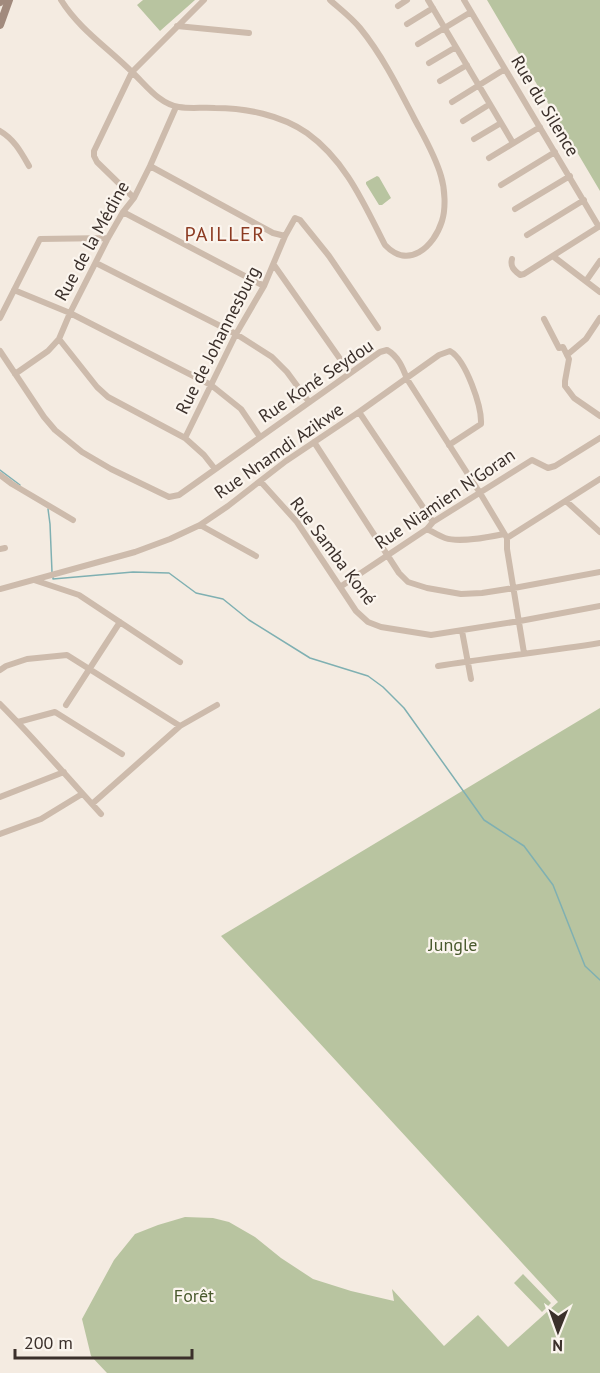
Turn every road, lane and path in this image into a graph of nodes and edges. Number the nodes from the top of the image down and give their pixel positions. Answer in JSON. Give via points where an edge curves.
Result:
{"nodes":[{"id":1,"x":9,"y":0,"type":"edge"},
{"id":2,"x":61,"y":0,"type":"edge"},
{"id":3,"x":204,"y":0,"type":"edge"},
{"id":4,"x":330,"y":0,"type":"edge"},
{"id":5,"x":407,"y":0,"type":"edge"},
{"id":6,"x":428,"y":0,"type":"edge"},
{"id":7,"x":464,"y":0,"type":"edge"},
{"id":8,"x":398,"y":6,"type":"dead end"},
{"id":9,"x":433,"y":8,"type":"junction"},
{"id":10,"x":471,"y":12,"type":"junction"},
{"id":11,"x":407,"y":24,"type":"dead end"},
{"id":12,"x":0,"y":25,"type":"edge"},
{"id":13,"x":177,"y":26,"type":"junction"},
{"id":14,"x":445,"y":28,"type":"junction"},
{"id":15,"x":249,"y":33,"type":"dead end"},
{"id":16,"x":418,"y":44,"type":"dead end"},
{"id":17,"x":456,"y":47,"type":"junction"},
{"id":18,"x":429,"y":63,"type":"dead end"},
{"id":19,"x":467,"y":65,"type":"junction"},
{"id":20,"x":506,"y":69,"type":"junction"},
{"id":21,"x":132,"y":72,"type":"junction"},
{"id":22,"x":440,"y":81,"type":"dead end"},
{"id":23,"x":479,"y":86,"type":"junction"},
{"id":24,"x":452,"y":102,"type":"dead end"},
{"id":25,"x":490,"y":104,"type":"junction"},
{"id":26,"x":176,"y":107,"type":"junction"},
{"id":27,"x":463,"y":121,"type":"dead end"},
{"id":28,"x":501,"y":123,"type":"junction"},
{"id":29,"x":540,"y":127,"type":"junction"},
{"id":30,"x":0,"y":131,"type":"edge"},
{"id":31,"x":474,"y":139,"type":"dead end"},
{"id":32,"x":513,"y":143,"type":"junction"},
{"id":33,"x":555,"y":152,"type":"junction"},
{"id":34,"x":489,"y":158,"type":"dead end"},
{"id":35,"x":29,"y":166,"type":"dead end"},
{"id":36,"x":150,"y":166,"type":"junction"},
{"id":37,"x":570,"y":176,"type":"junction"},
{"id":38,"x":501,"y":185,"type":"dead end"},
{"id":39,"x":134,"y":198,"type":"junction"},
{"id":40,"x":584,"y":201,"type":"junction"},
{"id":41,"x":515,"y":209,"type":"dead end"},
{"id":42,"x":123,"y":212,"type":"junction"},
{"id":43,"x":600,"y":227,"type":"edge"},
{"id":44,"x":527,"y":235,"type":"dead end"},
{"id":45,"x":285,"y":236,"type":"junction"},
{"id":46,"x":108,"y":238,"type":"junction"},
{"id":47,"x":554,"y":257,"type":"junction"},
{"id":48,"x":512,"y":259,"type":"dead end"},
{"id":49,"x":600,"y":261,"type":"edge"},
{"id":50,"x":96,"y":263,"type":"junction"},
{"id":51,"x":274,"y":265,"type":"junction"},
{"id":52,"x":586,"y":281,"type":"junction"},
{"id":53,"x":264,"y":286,"type":"junction"},
{"id":54,"x":14,"y":290,"type":"junction"},
{"id":55,"x":600,"y":292,"type":"edge"},
{"id":56,"x":70,"y":313,"type":"junction"},
{"id":57,"x":0,"y":318,"type":"edge"},
{"id":58,"x":600,"y":318,"type":"edge"},
{"id":59,"x":544,"y":319,"type":"dead end"},
{"id":60,"x":378,"y":327,"type":"dead end"},
{"id":61,"x":236,"y":334,"type":"junction"},
{"id":62,"x":59,"y":339,"type":"junction"},
{"id":63,"x":0,"y":351,"type":"edge"},
{"id":64,"x":567,"y":355,"type":"junction"},
{"id":65,"x":350,"y":373,"type":"junction"},
{"id":66,"x":15,"y":374,"type":"junction"},
{"id":67,"x":407,"y":379,"type":"junction"},
{"id":68,"x":211,"y":385,"type":"junction"},
{"id":69,"x":309,"y":402,"type":"junction"},
{"id":70,"x":359,"y":412,"type":"junction"},
{"id":71,"x":600,"y":416,"type":"edge"},
{"id":72,"x":260,"y":437,"type":"junction"},
{"id":73,"x":185,"y":438,"type":"junction"},
{"id":74,"x":600,"y":438,"type":"edge"},
{"id":75,"x":314,"y":442,"type":"junction"},
{"id":76,"x":449,"y":445,"type":"junction"},
{"id":77,"x":215,"y":469,"type":"junction"},
{"id":78,"x":0,"y":475,"type":"edge"},
{"id":79,"x":600,"y":479,"type":"edge"},
{"id":80,"x":261,"y":482,"type":"junction"},
{"id":81,"x":480,"y":493,"type":"junction"},
{"id":82,"x":566,"y":501,"type":"junction"},
{"id":83,"x":73,"y":520,"type":"dead end"},
{"id":84,"x":433,"y":522,"type":"junction"},
{"id":85,"x":200,"y":525,"type":"junction"},
{"id":86,"x":427,"y":529,"type":"junction"},
{"id":87,"x":600,"y":532,"type":"edge"},
{"id":88,"x":506,"y":536,"type":"junction"},
{"id":89,"x":388,"y":555,"type":"junction"},
{"id":90,"x":256,"y":556,"type":"dead end"},
{"id":91,"x":600,"y":572,"type":"edge"},
{"id":92,"x":33,"y":580,"type":"junction"},
{"id":93,"x":340,"y":586,"type":"junction"},
{"id":94,"x":514,"y":588,"type":"junction"},
{"id":95,"x":0,"y":589,"type":"edge"},
{"id":96,"x":600,"y":606,"type":"edge"},
{"id":97,"x":519,"y":621,"type":"junction"},
{"id":98,"x":120,"y":622,"type":"junction"},
{"id":99,"x":462,"y":631,"type":"junction"},
{"id":100,"x":600,"y":643,"type":"edge"},
{"id":101,"x":524,"y":653,"type":"junction"},
{"id":102,"x":467,"y":661,"type":"junction"},
{"id":103,"x":180,"y":662,"type":"dead end"},
{"id":104,"x":438,"y":666,"type":"dead end"},
{"id":105,"x":89,"y":668,"type":"junction"},
{"id":106,"x":0,"y":670,"type":"edge"},
{"id":107,"x":471,"y":679,"type":"dead end"},
{"id":108,"x":0,"y":704,"type":"edge"},
{"id":109,"x":66,"y":705,"type":"dead end"},
{"id":110,"x":217,"y":705,"type":"dead end"},
{"id":111,"x":18,"y":722,"type":"junction"},
{"id":112,"x":180,"y":726,"type":"junction"},
{"id":113,"x":122,"y":754,"type":"dead end"},
{"id":114,"x":64,"y":772,"type":"junction"},
{"id":115,"x":82,"y":794,"type":"junction"},
{"id":116,"x":0,"y":797,"type":"edge"},
{"id":117,"x":92,"y":804,"type":"junction"},
{"id":118,"x":101,"y":814,"type":"dead end"},
{"id":119,"x":0,"y":834,"type":"edge"}],
"edges":[{"from":1,"to":12,"type":"main road"},
{"from":2,"to":21,"type":"street","via":[[75,20]]},
{"from":3,"to":13,"type":"street"},
{"from":4,"to":26,"type":"street","via":[[372,44],[436,161],[443,189],[443,214],[437,232],[423,250],[415,255],[398,255],[385,245],[349,178],[336,160],[305,132],[274,117],[246,110]]},
{"from":5,"to":8,"type":"street"},
{"from":6,"to":9,"type":"street"},
{"from":7,"to":10,"type":"street","name":"Rue du Silence"},
{"from":9,"to":11,"type":"street"},
{"from":9,"to":14,"type":"street"},
{"from":10,"to":14,"type":"street"},
{"from":10,"to":20,"type":"street","name":"Rue du Silence"},
{"from":13,"to":15,"type":"street"},
{"from":13,"to":21,"type":"street"},
{"from":14,"to":16,"type":"street"},
{"from":14,"to":17,"type":"street"},
{"from":17,"to":18,"type":"street"},
{"from":17,"to":19,"type":"street"},
{"from":19,"to":22,"type":"street"},
{"from":19,"to":23,"type":"street"},
{"from":20,"to":23,"type":"street"},
{"from":20,"to":29,"type":"street","name":"Rue du Silence"},
{"from":21,"to":26,"type":"street","via":[[158,97]]},
{"from":21,"to":39,"type":"street","via":[[94,156]]},
{"from":23,"to":24,"type":"street"},
{"from":23,"to":25,"type":"street"},
{"from":25,"to":27,"type":"street"},
{"from":25,"to":28,"type":"street"},
{"from":26,"to":36,"type":"street","name":"Rue de la Médine"},
{"from":28,"to":31,"type":"street"},
{"from":28,"to":32,"type":"street"},
{"from":29,"to":32,"type":"street"},
{"from":29,"to":33,"type":"street","name":"Rue du Silence"},
{"from":30,"to":35,"type":"street","via":[[11,139]]},
{"from":32,"to":34,"type":"street"},
{"from":33,"to":37,"type":"street","name":"Rue du Silence"},
{"from":33,"to":38,"type":"street"},
{"from":36,"to":39,"type":"street","name":"Rue de la Médine"},
{"from":36,"to":45,"type":"street"},
{"from":37,"to":40,"type":"street","name":"Rue du Silence"},
{"from":37,"to":41,"type":"street"},
{"from":39,"to":42,"type":"street","name":"Rue de la Médine"},
{"from":40,"to":43,"type":"street","name":"Rue du Silence"},
{"from":40,"to":44,"type":"street"},
{"from":42,"to":46,"type":"street","name":"Rue de la Médine"},
{"from":42,"to":53,"type":"street"},
{"from":43,"to":47,"type":"street"},
{"from":45,"to":51,"type":"street","name":"Rue de Johannesburg"},
{"from":45,"to":60,"type":"street","via":[[293,220],[300,220]]},
{"from":46,"to":50,"type":"street","name":"Rue de la Médine"},
{"from":46,"to":54,"type":"street","via":[[39,239]]},
{"from":47,"to":48,"type":"street","via":[[522,275],[512,267]]},
{"from":47,"to":52,"type":"street"},
{"from":49,"to":52,"type":"street"},
{"from":50,"to":56,"type":"street","name":"Rue de la Médine"},
{"from":50,"to":61,"type":"street"},
{"from":51,"to":53,"type":"street","name":"Rue de Johannesburg"},
{"from":51,"to":65,"type":"street"},
{"from":52,"to":55,"type":"street"},
{"from":53,"to":61,"type":"street","name":"Rue de Johannesburg"},
{"from":54,"to":56,"type":"street"},
{"from":54,"to":57,"type":"street"},
{"from":56,"to":62,"type":"street","name":"Rue de la Médine"},
{"from":56,"to":68,"type":"street"},
{"from":58,"to":64,"type":"street","via":[[586,339]]},
{"from":59,"to":64,"type":"street","via":[[558,348],[563,347]]},
{"from":61,"to":68,"type":"street","name":"Rue de Johannesburg"},
{"from":61,"to":69,"type":"street","via":[[272,357]]},
{"from":62,"to":66,"type":"street","name":"Rue de la Médine"},
{"from":62,"to":73,"type":"street","via":[[108,397]]},
{"from":63,"to":66,"type":"street","name":"Rue Koné Seydou"},
{"from":64,"to":71,"type":"street","via":[[565,386],[574,398]]},
{"from":65,"to":67,"type":"street","name":"Rue Koné Seydou","via":[[387,350]]},
{"from":65,"to":69,"type":"street","name":"Rue Koné Seydou"},
{"from":66,"to":77,"type":"street","name":"Rue Koné Seydou","via":[[55,430],[82,452],[162,495],[179,495]]},
{"from":67,"to":70,"type":"street","name":"Rue Nnamdi Azikwe"},
{"from":67,"to":76,"type":"street","name":"Rue Koné Seydou"},
{"from":67,"to":76,"type":"street","name":"Rue Nnamdi Azikwe","via":[[444,353],[450,351],[460,359],[482,424]]},
{"from":68,"to":72,"type":"street","via":[[241,409]]},
{"from":68,"to":73,"type":"street","name":"Rue de Johannesburg"},
{"from":69,"to":72,"type":"street","name":"Rue Koné Seydou"},
{"from":70,"to":75,"type":"street","name":"Rue Nnamdi Azikwe"},
{"from":70,"to":84,"type":"street"},
{"from":72,"to":77,"type":"street","name":"Rue Koné Seydou"},
{"from":73,"to":77,"type":"street"},
{"from":74,"to":81,"type":"street","name":"Rue Niamien N'Goran","via":[[555,466],[548,468],[532,460]]},
{"from":75,"to":80,"type":"street","name":"Rue Nnamdi Azikwe"},
{"from":75,"to":89,"type":"street"},
{"from":76,"to":81,"type":"street","name":"Rue Koné Seydou"},
{"from":78,"to":83,"type":"street"},
{"from":79,"to":82,"type":"street"},
{"from":80,"to":85,"type":"street","name":"Rue Nnamdi Azikwe"},
{"from":80,"to":93,"type":"street","name":"Rue Samba Koné","via":[[297,522]]},
{"from":81,"to":84,"type":"street","name":"Rue Niamien N'Goran"},
{"from":81,"to":88,"type":"street","name":"Rue Koné Seydou"},
{"from":82,"to":87,"type":"street"},
{"from":82,"to":88,"type":"street"},
{"from":84,"to":86,"type":"street","name":"Rue Niamien N'Goran"},
{"from":85,"to":90,"type":"street"},
{"from":85,"to":92,"type":"street","name":"Rue Nnamdi Azikwe","via":[[135,552]]},
{"from":86,"to":88,"type":"street","via":[[451,539]]},
{"from":86,"to":89,"type":"street","name":"Rue Niamien N'Goran"},
{"from":88,"to":94,"type":"street","name":"Rue Koné Seydou"},
{"from":89,"to":93,"type":"street","name":"Rue Niamien N'Goran"},
{"from":89,"to":94,"type":"street","via":[[408,582],[426,588],[461,594]]},
{"from":91,"to":94,"type":"street"},
{"from":92,"to":95,"type":"street","name":"Rue Nnamdi Azikwe"},
{"from":92,"to":98,"type":"street","via":[[80,595]]},
{"from":93,"to":99,"type":"street","name":"Rue Samba Koné","via":[[356,611],[381,627],[431,635]]},
{"from":94,"to":97,"type":"street","name":"Rue Koné Seydou"},
{"from":96,"to":97,"type":"street","name":"Rue Samba Koné"},
{"from":97,"to":99,"type":"street","name":"Rue Samba Koné"},
{"from":97,"to":101,"type":"street","name":"Rue Koné Seydou"},
{"from":98,"to":103,"type":"street"},
{"from":98,"to":105,"type":"street"},
{"from":99,"to":102,"type":"street"},
{"from":100,"to":101,"type":"street"},
{"from":101,"to":102,"type":"street"},
{"from":102,"to":104,"type":"street"},
{"from":102,"to":107,"type":"street"},
{"from":105,"to":106,"type":"street","via":[[67,655],[27,659]]},
{"from":105,"to":109,"type":"street"},
{"from":105,"to":112,"type":"street"},
{"from":108,"to":111,"type":"street"},
{"from":110,"to":112,"type":"street"},
{"from":111,"to":113,"type":"street","via":[[55,712]]},
{"from":111,"to":114,"type":"street"},
{"from":112,"to":117,"type":"street"},
{"from":114,"to":115,"type":"street"},
{"from":114,"to":116,"type":"street"},
{"from":115,"to":117,"type":"street"},
{"from":115,"to":119,"type":"street","via":[[41,819]]},
{"from":117,"to":118,"type":"street"}]}
